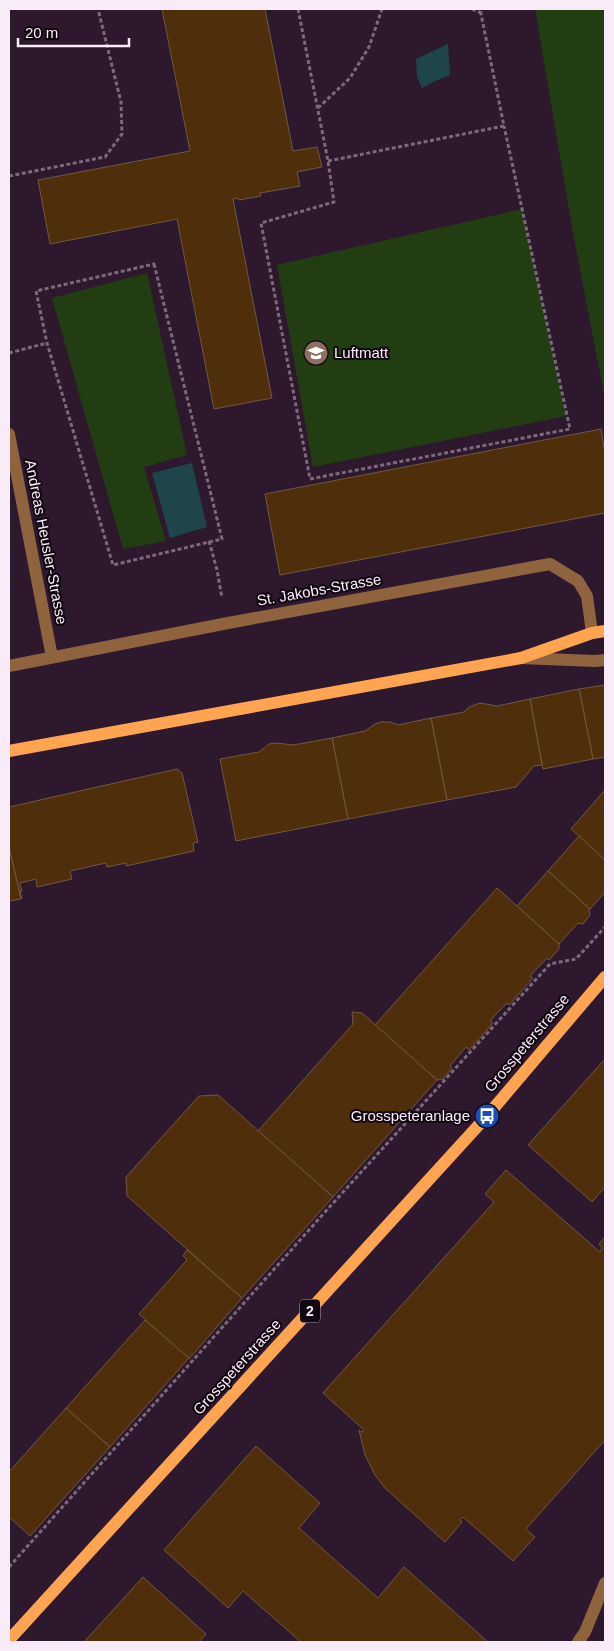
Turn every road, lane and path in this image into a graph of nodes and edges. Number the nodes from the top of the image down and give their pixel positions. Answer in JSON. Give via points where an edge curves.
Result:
{"nodes":[{"id":1,"x":98,"y":9,"type":"edge"},
{"id":2,"x":298,"y":9,"type":"edge"},
{"id":3,"x":382,"y":9,"type":"edge"},
{"id":4,"x":472,"y":9,"type":"edge"},
{"id":5,"x":481,"y":11,"type":"edge"},
{"id":6,"x":318,"y":108,"type":"junction"},
{"id":7,"x":504,"y":126,"type":"junction"},
{"id":8,"x":328,"y":161,"type":"junction"},
{"id":9,"x":9,"y":176,"type":"edge"},
{"id":10,"x":47,"y":343,"type":"junction"},
{"id":11,"x":9,"y":353,"type":"edge"},
{"id":12,"x":9,"y":434,"type":"edge"},
{"id":13,"x":209,"y":541,"type":"junction"},
{"id":14,"x":223,"y":604,"type":"dead end"},
{"id":15,"x":605,"y":631,"type":"edge"},
{"id":16,"x":592,"y":633,"type":"junction"},
{"id":17,"x":52,"y":657,"type":"junction"},
{"id":18,"x":522,"y":658,"type":"junction"},
{"id":19,"x":605,"y":660,"type":"edge"},
{"id":20,"x":9,"y":666,"type":"edge"},
{"id":21,"x":9,"y":751,"type":"edge"},
{"id":22,"x":605,"y":928,"type":"edge"},
{"id":23,"x":605,"y":977,"type":"edge"},
{"id":24,"x":9,"y":1567,"type":"edge"},
{"id":25,"x":605,"y":1583,"type":"edge"},
{"id":26,"x":9,"y":1640,"type":"edge"},
{"id":27,"x":578,"y":1642,"type":"edge"}],
"edges":[{"from":1,"to":9,"type":"path","via":[[121,102],[122,134],[105,156]]},
{"from":2,"to":6,"type":"path"},
{"from":3,"to":6,"type":"path","via":[[369,47],[350,78]]},
{"from":4,"to":5,"type":"path"},
{"from":5,"to":7,"type":"path"},
{"from":6,"to":8,"type":"path"},
{"from":7,"to":8,"type":"path"},
{"from":7,"to":8,"type":"path","via":[[570,429],[310,479],[261,223],[334,202]]},
{"from":10,"to":11,"type":"path"},
{"from":10,"to":13,"type":"path","via":[[113,565]]},
{"from":10,"to":13,"type":"path","via":[[36,291],[154,264],[222,539]]},
{"from":12,"to":17,"type":"street","name":"Andreas Heusler-Strasse"},
{"from":13,"to":14,"type":"path"},
{"from":15,"to":16,"type":"main road"},
{"from":16,"to":17,"type":"street","name":"St. Jakobs-Strasse","via":[[586,596],[578,581],[550,564]]},
{"from":16,"to":18,"type":"main road"},
{"from":17,"to":20,"type":"street","name":"St. Jakobs-Strasse"},
{"from":18,"to":19,"type":"street"},
{"from":18,"to":21,"type":"main road"},
{"from":22,"to":24,"type":"path","via":[[576,959],[550,964]]},
{"from":23,"to":26,"type":"main road","name":"Grosspeterstrasse","number":"2","via":[[487,1116]]},
{"from":25,"to":27,"type":"street"}]}
